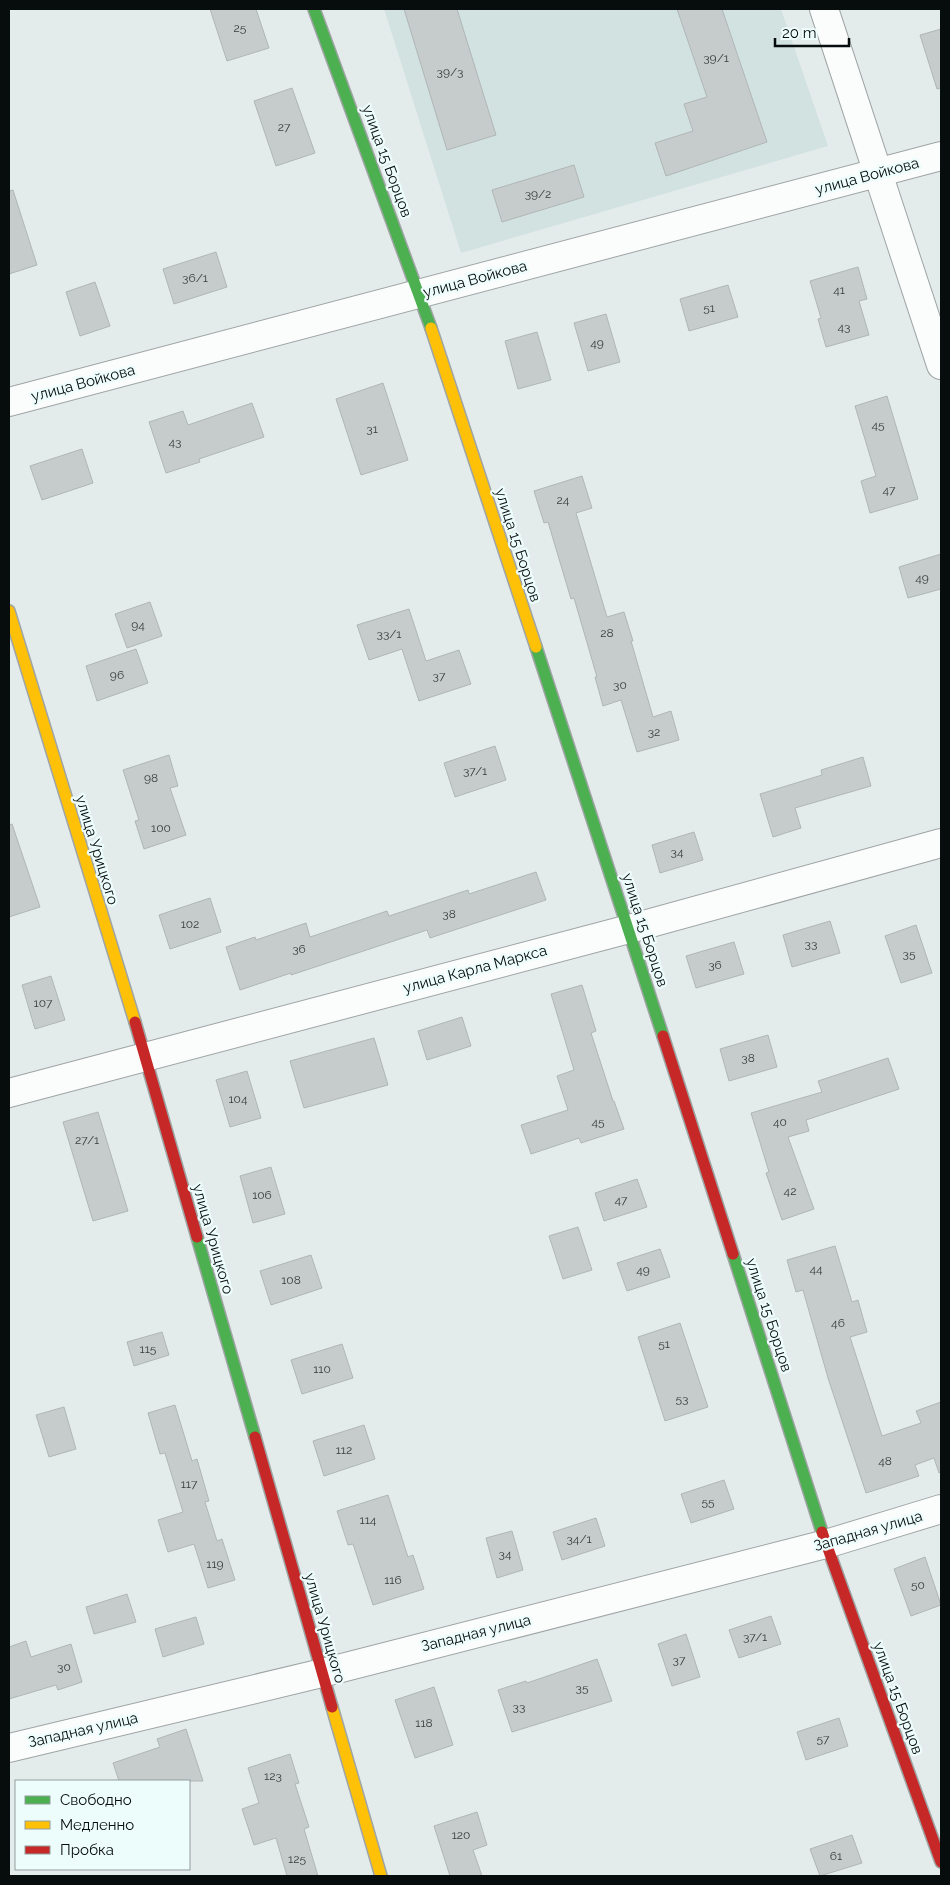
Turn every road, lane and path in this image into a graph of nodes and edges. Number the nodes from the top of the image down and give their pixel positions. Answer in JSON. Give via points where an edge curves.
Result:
{"nodes":[{"id":1,"x":314,"y":9,"type":"edge"},
{"id":2,"x":824,"y":9,"type":"edge"},
{"id":3,"x":941,"y":156,"type":"edge"},
{"id":4,"x":877,"y":173,"type":"junction"},
{"id":5,"x":420,"y":294,"type":"junction"},
{"id":6,"x":941,"y":365,"type":"edge"},
{"id":7,"x":9,"y":402,"type":"edge"},
{"id":8,"x":9,"y":611,"type":"edge"},
{"id":9,"x":941,"y":843,"type":"edge"},
{"id":10,"x":629,"y":929,"type":"junction"},
{"id":11,"x":145,"y":1056,"type":"junction"},
{"id":12,"x":9,"y":1093,"type":"edge"},
{"id":13,"x":941,"y":1509,"type":"edge"},
{"id":14,"x":826,"y":1544,"type":"junction"},
{"id":15,"x":322,"y":1673,"type":"junction"},
{"id":16,"x":9,"y":1748,"type":"edge"},
{"id":17,"x":941,"y":1862,"type":"edge"},
{"id":18,"x":381,"y":1876,"type":"edge"}],
"edges":[{"from":1,"to":5,"type":"street","name":"улица 15 Борцов"},
{"from":2,"to":4,"type":"street"},
{"from":3,"to":4,"type":"street","name":"улица Войкова"},
{"from":4,"to":5,"type":"street","name":"улица Войкова"},
{"from":4,"to":6,"type":"street"},
{"from":5,"to":7,"type":"street","name":"улица Войкова"},
{"from":5,"to":10,"type":"street","name":"улица 15 Борцов"},
{"from":8,"to":11,"type":"street","name":"улица Урицкого"},
{"from":9,"to":10,"type":"street","name":"улица Карла Маркса"},
{"from":10,"to":11,"type":"street","name":"улица Карла Маркса"},
{"from":10,"to":14,"type":"street","name":"улица 15 Борцов"},
{"from":11,"to":12,"type":"street","name":"улица Карла Маркса"},
{"from":11,"to":15,"type":"street","name":"улица Урицкого"},
{"from":13,"to":14,"type":"street","name":"Западная улица"},
{"from":14,"to":15,"type":"street","name":"Западная улица"},
{"from":14,"to":17,"type":"street","name":"улица 15 Борцов"},
{"from":15,"to":16,"type":"street","name":"Западная улица"},
{"from":15,"to":18,"type":"street","name":"улица Урицкого"}]}
